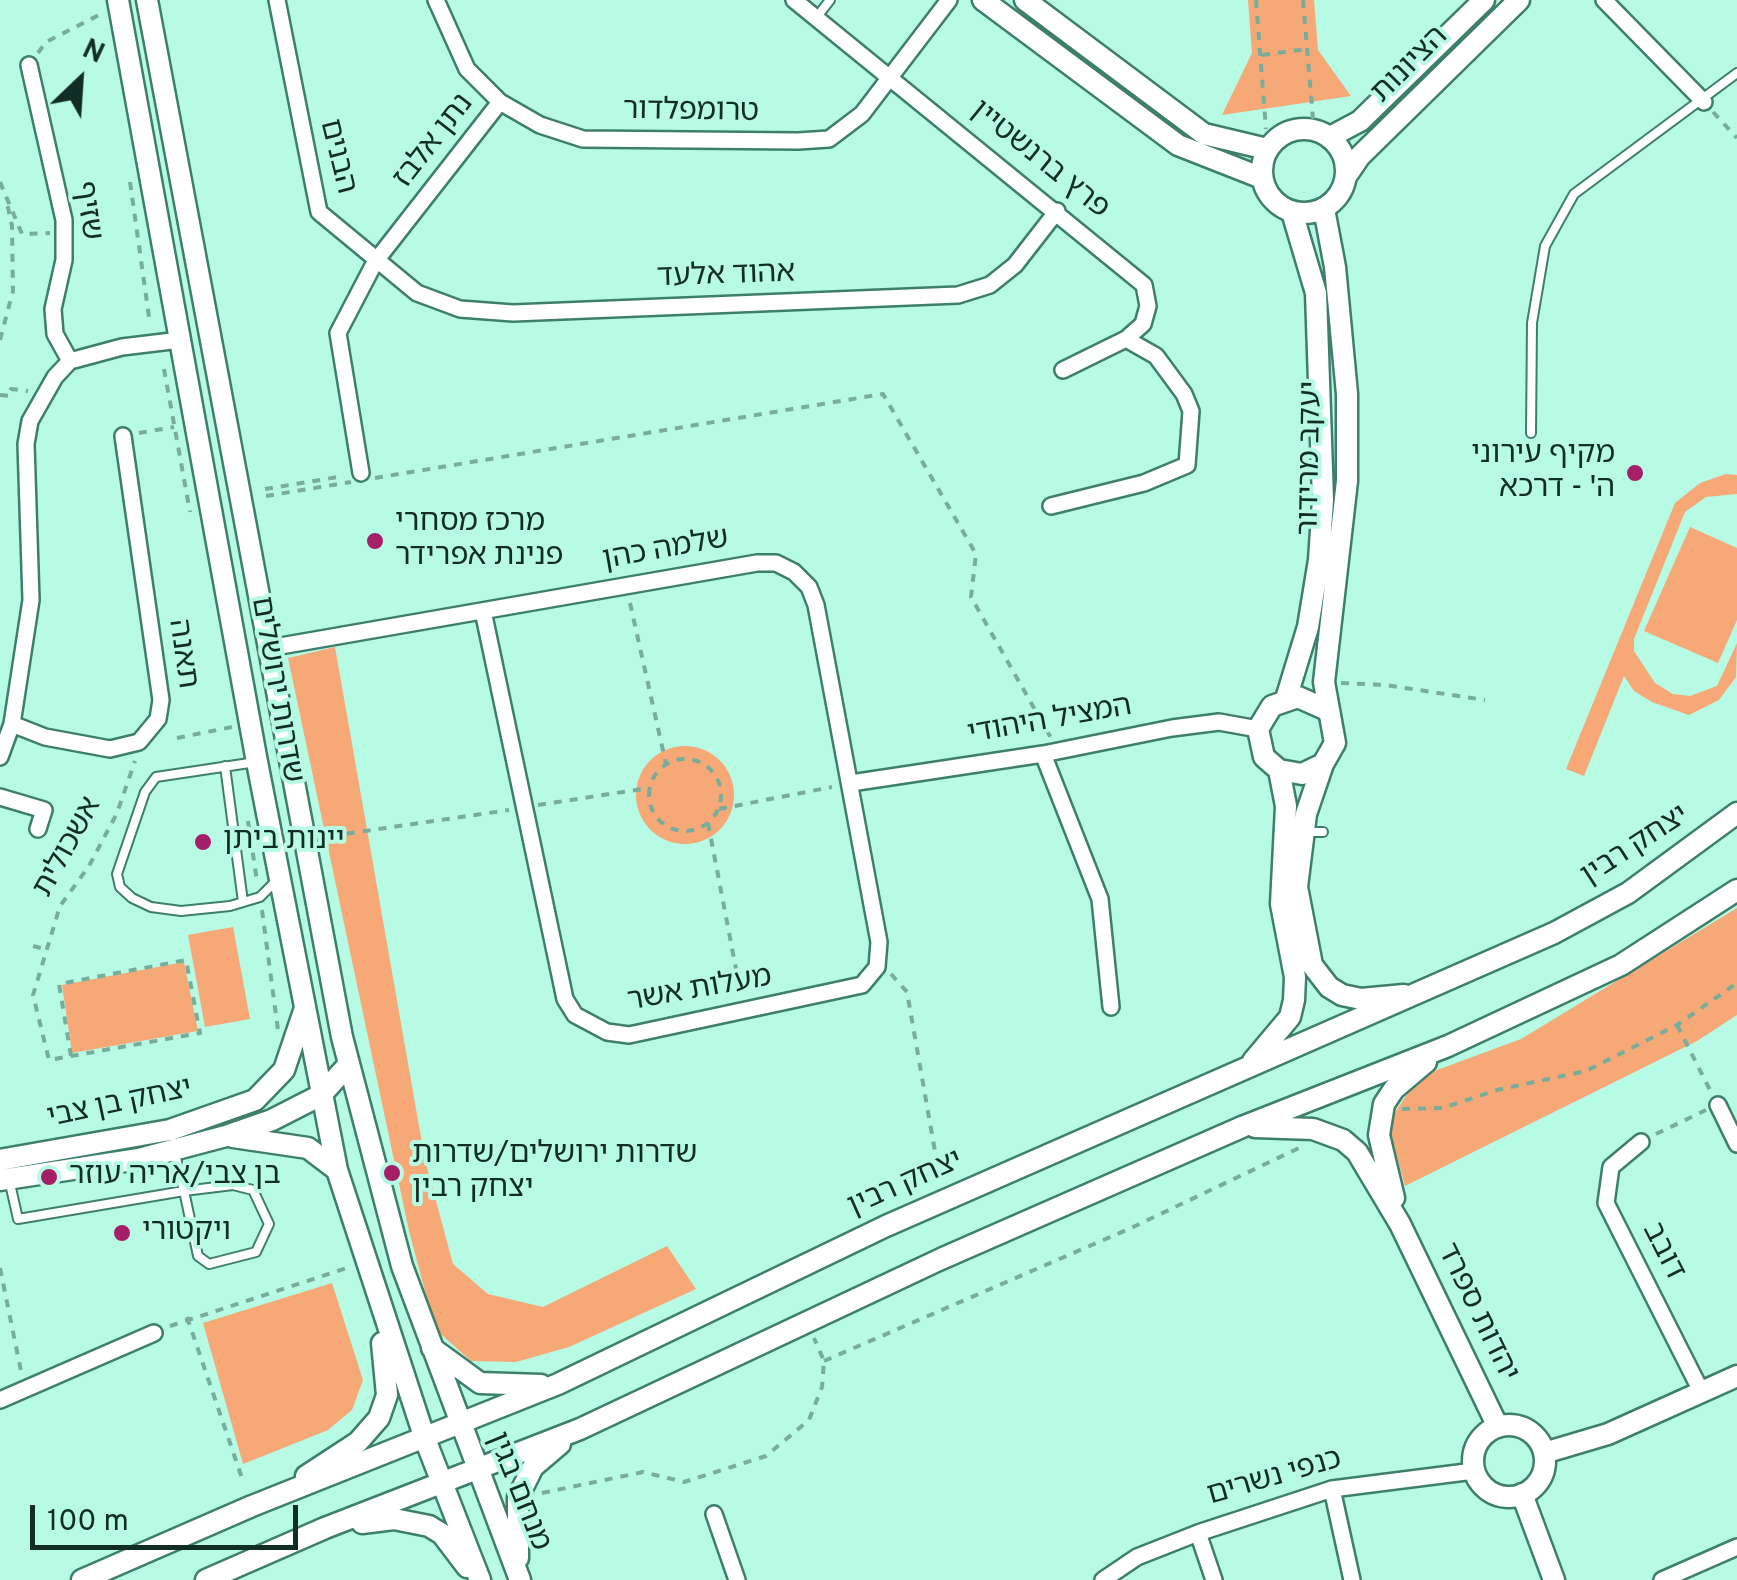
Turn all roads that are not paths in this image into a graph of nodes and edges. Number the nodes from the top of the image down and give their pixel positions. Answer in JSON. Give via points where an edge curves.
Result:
{"nodes":[{"id":1,"x":277,"y":0,"type":"edge"},
{"id":2,"x":436,"y":0,"type":"edge"},
{"id":3,"x":794,"y":0,"type":"edge"},
{"id":4,"x":830,"y":0,"type":"edge"},
{"id":5,"x":948,"y":0,"type":"edge"},
{"id":6,"x":966,"y":0,"type":"edge"},
{"id":7,"x":984,"y":0,"type":"edge"},
{"id":8,"x":1025,"y":0,"type":"edge"},
{"id":9,"x":1484,"y":0,"type":"edge"},
{"id":10,"x":1519,"y":0,"type":"edge"},
{"id":11,"x":1604,"y":0,"type":"edge"},
{"id":12,"x":148,"y":2,"type":"edge"},
{"id":13,"x":112,"y":13,"type":"edge"},
{"id":14,"x":816,"y":18,"type":"junction"},
{"id":15,"x":29,"y":65,"type":"road end"},
{"id":16,"x":1737,"y":73,"type":"edge"},
{"id":17,"x":891,"y":78,"type":"junction"},
{"id":18,"x":500,"y":102,"type":"junction"},
{"id":19,"x":1704,"y":102,"type":"junction"},
{"id":20,"x":1330,"y":137,"type":"junction"},
{"id":21,"x":1267,"y":139,"type":"junction"},
{"id":22,"x":1347,"y":175,"type":"junction"},
{"id":23,"x":1262,"y":178,"type":"junction"},
{"id":24,"x":1324,"y":208,"type":"junction"},
{"id":25,"x":1058,"y":212,"type":"junction"},
{"id":26,"x":1292,"y":212,"type":"junction"},
{"id":27,"x":375,"y":262,"type":"junction"},
{"id":28,"x":1126,"y":339,"type":"junction"},
{"id":29,"x":180,"y":340,"type":"junction"},
{"id":30,"x":70,"y":361,"type":"junction"},
{"id":31,"x":1063,"y":370,"type":"dead end"},
{"id":32,"x":1531,"y":433,"type":"dead end"},
{"id":33,"x":122,"y":436,"type":"road end"},
{"id":34,"x":361,"y":473,"type":"road end"},
{"id":35,"x":1051,"y":506,"type":"dead end"},
{"id":36,"x":483,"y":611,"type":"junction"},
{"id":37,"x":269,"y":648,"type":"junction"},
{"id":38,"x":1286,"y":698,"type":"junction"},
{"id":39,"x":1325,"y":709,"type":"junction"},
{"id":40,"x":12,"y":724,"type":"junction"},
{"id":41,"x":1258,"y":729,"type":"junction"},
{"id":42,"x":1051,"y":752,"type":"junction"},
{"id":43,"x":0,"y":757,"type":"edge"},
{"id":44,"x":257,"y":762,"type":"junction"},
{"id":45,"x":1323,"y":764,"type":"junction"},
{"id":46,"x":224,"y":766,"type":"junction"},
{"id":47,"x":1279,"y":770,"type":"junction"},
{"id":48,"x":852,"y":783,"type":"junction"},
{"id":49,"x":0,"y":797,"type":"edge"},
{"id":50,"x":1737,"y":813,"type":"edge"},
{"id":51,"x":38,"y":829,"type":"dead end"},
{"id":52,"x":279,"y":878,"type":"junction"},
{"id":53,"x":1737,"y":890,"type":"edge"},
{"id":54,"x":243,"y":902,"type":"junction"},
{"id":55,"x":1421,"y":994,"type":"junction"},
{"id":56,"x":307,"y":1001,"type":"junction"},
{"id":57,"x":1111,"y":1007,"type":"dead end"},
{"id":58,"x":1448,"y":1046,"type":"junction"},
{"id":59,"x":349,"y":1064,"type":"junction"},
{"id":60,"x":1244,"y":1070,"type":"junction"},
{"id":61,"x":321,"y":1094,"type":"junction"},
{"id":62,"x":1718,"y":1105,"type":"road end"},
{"id":63,"x":1242,"y":1127,"type":"junction"},
{"id":64,"x":226,"y":1136,"type":"junction"},
{"id":65,"x":172,"y":1141,"type":"junction"},
{"id":66,"x":1641,"y":1142,"type":"road end"},
{"id":67,"x":1737,"y":1144,"type":"edge"},
{"id":68,"x":337,"y":1170,"type":"junction"},
{"id":69,"x":3,"y":1173,"type":"edge"},
{"id":70,"x":184,"y":1191,"type":"junction"},
{"id":71,"x":1400,"y":1224,"type":"junction"},
{"id":72,"x":374,"y":1292,"type":"junction"},
{"id":73,"x":154,"y":1333,"type":"road end"},
{"id":74,"x":430,"y":1346,"type":"junction"},
{"id":75,"x":558,"y":1384,"type":"junction"},
{"id":76,"x":1733,"y":1384,"type":"edge"},
{"id":77,"x":1702,"y":1393,"type":"junction"},
{"id":78,"x":0,"y":1400,"type":"edge"},
{"id":79,"x":458,"y":1426,"type":"junction"},
{"id":80,"x":1498,"y":1427,"type":"junction"},
{"id":81,"x":580,"y":1429,"type":"junction"},
{"id":82,"x":425,"y":1439,"type":"junction"},
{"id":83,"x":1544,"y":1452,"type":"junction"},
{"id":84,"x":1474,"y":1471,"type":"junction"},
{"id":85,"x":476,"y":1473,"type":"junction"},
{"id":86,"x":442,"y":1485,"type":"junction"},
{"id":87,"x":1332,"y":1489,"type":"junction"},
{"id":88,"x":1522,"y":1494,"type":"junction"},
{"id":89,"x":275,"y":1497,"type":"junction"},
{"id":90,"x":714,"y":1514,"type":"dead end"},
{"id":91,"x":325,"y":1528,"type":"junction"},
{"id":92,"x":1198,"y":1533,"type":"junction"},
{"id":93,"x":1737,"y":1547,"type":"edge"},
{"id":94,"x":82,"y":1580,"type":"edge"},
{"id":95,"x":206,"y":1580,"type":"edge"},
{"id":96,"x":478,"y":1580,"type":"edge"},
{"id":97,"x":520,"y":1580,"type":"edge"},
{"id":98,"x":737,"y":1580,"type":"edge"},
{"id":99,"x":1104,"y":1580,"type":"edge"},
{"id":100,"x":1214,"y":1580,"type":"edge"},
{"id":101,"x":1352,"y":1580,"type":"edge"},
{"id":102,"x":1554,"y":1580,"type":"edge"},
{"id":103,"x":1662,"y":1580,"type":"edge"}],
"edges":[{"from":1,"to":27,"type":"street","name":"הבנים","via":[[320,212]]},
{"from":2,"to":18,"type":"street","name":"טרומפלדור","via":[[467,69]]},
{"from":3,"to":14,"type":"street","name":"פרץ ברנשטיין"},
{"from":4,"to":14,"type":"lane"},
{"from":5,"to":17,"type":"street","name":"טרומפלדור"},
{"from":6,"to":7,"type":"main road"},
{"from":7,"to":23,"type":"main road","via":[[1178,145]]},
{"from":8,"to":21,"type":"main road","via":[[1204,134]]},
{"from":9,"to":20,"type":"main road","name":"הציונות","via":[[1360,121]]},
{"from":10,"to":22,"type":"main road","name":"הציונות"},
{"from":11,"to":19,"type":"street"},
{"from":12,"to":37,"type":"main road","name":"שדרות ירושלים"},
{"from":13,"to":29,"type":"main road","name":"שדרות ירושלים"},
{"from":14,"to":17,"type":"street","name":"פרץ ברנשטיין"},
{"from":15,"to":30,"type":"street","name":"שזיף","via":[[66,232],[53,309],[55,334]]},
{"from":16,"to":19,"type":"lane"},
{"from":17,"to":18,"type":"street","name":"טרומפלדור","via":[[862,114],[828,139],[798,141],[583,139]]},
{"from":17,"to":25,"type":"street","name":"פרץ ברנשטיין"},
{"from":18,"to":27,"type":"street","name":"נתן אלבז"},
{"from":19,"to":32,"type":"lane","via":[[1574,194],[1546,246],[1532,323]]},
{"from":20,"to":21,"type":"main road","via":[[1303,128]]},
{"from":20,"to":22,"type":"main road","via":[[1346,160]]},
{"from":21,"to":23,"type":"main road"},
{"from":22,"to":24,"type":"main road","via":[[1336,200]]},
{"from":23,"to":26,"type":"main road","via":[[1272,199]]},
{"from":24,"to":26,"type":"main road"},
{"from":24,"to":39,"type":"main road","name":"יעקב מרידור","via":[[1354,481]]},
{"from":25,"to":27,"type":"street","name":"אהוד אלעד","via":[[1015,265],[990,285],[958,295],[513,313],[445,304]]},
{"from":25,"to":28,"type":"street","name":"פרץ ברנשטיין","via":[[1144,286],[1143,324]]},
{"from":26,"to":38,"type":"main road","name":"יעקב מרידור","via":[[1316,293],[1323,500],[1308,627]]},
{"from":27,"to":34,"type":"street","via":[[338,333]]},
{"from":28,"to":31,"type":"street"},
{"from":28,"to":35,"type":"street","via":[[1156,356],[1184,394],[1191,411],[1187,465]]},
{"from":29,"to":30,"type":"street"},
{"from":29,"to":44,"type":"main road","name":"שדרות ירושלים"},
{"from":30,"to":40,"type":"street","via":[[40,398],[26,444],[32,581]]},
{"from":33,"to":40,"type":"street","name":"תאנה","via":[[161,700],[158,720],[138,742],[110,749]]},
{"from":36,"to":37,"type":"street","name":"שלמה כהן"},
{"from":36,"to":48,"type":"street","name":"שלמה כהן","via":[[776,563],[809,587],[816,605]]},
{"from":36,"to":48,"type":"street","name":"מעלות אשר","via":[[565,999],[575,1015],[607,1032],[629,1035],[862,986],[876,967],[879,942]]},
{"from":37,"to":59,"type":"main road","name":"שדרות ירושלים"},
{"from":38,"to":39,"type":"main road","via":[[1312,700]]},
{"from":38,"to":41,"type":"main road","via":[[1263,715]]},
{"from":39,"to":45,"type":"main road","via":[[1335,743]]},
{"from":40,"to":43,"type":"street"},
{"from":41,"to":42,"type":"street","name":"המציל היהודי","via":[[1219,722]]},
{"from":41,"to":47,"type":"main road","via":[[1264,757]]},
{"from":42,"to":48,"type":"street","name":"המציל היהודי"},
{"from":42,"to":57,"type":"street","via":[[1100,899]]},
{"from":44,"to":46,"type":"lane"},
{"from":44,"to":52,"type":"main road","name":"שדרות ירושלים"},
{"from":45,"to":47,"type":"main road","via":[[1302,774]]},
{"from":45,"to":55,"type":"main road","via":[[1297,887],[1312,965],[1342,995]]},
{"from":46,"to":54,"type":"lane"},
{"from":46,"to":54,"type":"lane","via":[[156,777],[117,874],[132,898],[151,907],[181,911]]},
{"from":47,"to":60,"type":"main road","via":[[1286,806],[1281,904],[1294,1000],[1284,1028]]},
{"from":49,"to":51,"type":"street","via":[[44,810]]},
{"from":50,"to":55,"type":"main road","name":"יצחק רבין","via":[[1628,893]]},
{"from":52,"to":54,"type":"lane","via":[[260,897]]},
{"from":52,"to":56,"type":"main road","name":"שדרות ירושלים"},
{"from":53,"to":58,"type":"main road","via":[[1621,964]]},
{"from":55,"to":60,"type":"main road","name":"יצחק רבין"},
{"from":56,"to":61,"type":"main road","name":"שדרות ירושלים"},
{"from":56,"to":65,"type":"main road","name":"יצחק בן צבי","via":[[292,1056],[274,1082],[255,1100]]},
{"from":58,"to":63,"type":"main road"},
{"from":58,"to":71,"type":"main road","via":[[1384,1104],[1379,1135]]},
{"from":59,"to":61,"type":"main road","name":"יצחק בן צבי"},
{"from":59,"to":74,"type":"main road","name":"שדרות ירושלים","via":[[380,1193]]},
{"from":60,"to":75,"type":"main road","name":"יצחק רבין","via":[[886,1226]]},
{"from":61,"to":64,"type":"main road","name":"יצחק בן צבי"},
{"from":61,"to":68,"type":"main road","name":"שדרות ירושלים"},
{"from":62,"to":67,"type":"street"},
{"from":63,"to":71,"type":"main road","via":[[1314,1129],[1343,1140],[1372,1173]]},
{"from":63,"to":81,"type":"main road"},
{"from":64,"to":65,"type":"main road","name":"יצחק בן צבי"},
{"from":64,"to":68,"type":"main road","via":[[290,1142]]},
{"from":65,"to":69,"type":"main road","name":"יצחק בן צבי"},
{"from":65,"to":70,"type":"lane"},
{"from":66,"to":77,"type":"street","name":"דובב","via":[[1611,1167],[1606,1202]]},
{"from":68,"to":72,"type":"main road","name":"שדרות ירושלים"},
{"from":69,"to":70,"type":"lane","via":[[18,1219]]},
{"from":70,"to":70,"type":"lane","via":[[253,1190],[270,1224],[263,1246],[209,1264],[198,1256]]},
{"from":71,"to":80,"type":"main road","name":"יהדות ספרד"},
{"from":72,"to":82,"type":"main road","name":"שדרות ירושלים"},
{"from":72,"to":89,"type":"main road","via":[[387,1378],[379,1418],[358,1442]]},
{"from":73,"to":78,"type":"street"},
{"from":74,"to":75,"type":"main road","via":[[480,1383]]},
{"from":74,"to":79,"type":"main road","name":"שדרות ירושלים"},
{"from":75,"to":79,"type":"main road","name":"יצחק רבין"},
{"from":76,"to":77,"type":"main road"},
{"from":77,"to":83,"type":"main road","via":[[1608,1434]]},
{"from":79,"to":82,"type":"main road","name":"יצחק רבין"},
{"from":79,"to":85,"type":"main road","name":"מנחם בגין"},
{"from":80,"to":83,"type":"main road","via":[[1526,1430]]},
{"from":80,"to":84,"type":"main road","via":[[1480,1440]]},
{"from":81,"to":85,"type":"main road"},
{"from":81,"to":97,"type":"main road","via":[[533,1467],[518,1497]]},
{"from":82,"to":86,"type":"main road"},
{"from":82,"to":89,"type":"main road","name":"יצחק רבין"},
{"from":83,"to":88,"type":"main road","via":[[1541,1478]]},
{"from":84,"to":87,"type":"street","name":"כנפי נשרים"},
{"from":84,"to":88,"type":"main road","via":[[1493,1493]]},
{"from":85,"to":86,"type":"main road"},
{"from":85,"to":97,"type":"main road","name":"מנחם בגין"},
{"from":86,"to":91,"type":"main road"},
{"from":86,"to":96,"type":"main road"},
{"from":87,"to":92,"type":"street","name":"כנפי נשרים"},
{"from":87,"to":101,"type":"street"},
{"from":88,"to":102,"type":"main road"},
{"from":89,"to":94,"type":"main road","name":"יצחק רבין"},
{"from":90,"to":98,"type":"street"},
{"from":91,"to":95,"type":"main road"},
{"from":91,"to":96,"type":"main road","via":[[413,1520],[442,1534]]},
{"from":92,"to":99,"type":"street","name":"כנפי נשרים","via":[[1138,1557]]},
{"from":92,"to":100,"type":"street"},
{"from":93,"to":103,"type":"street"}]}
